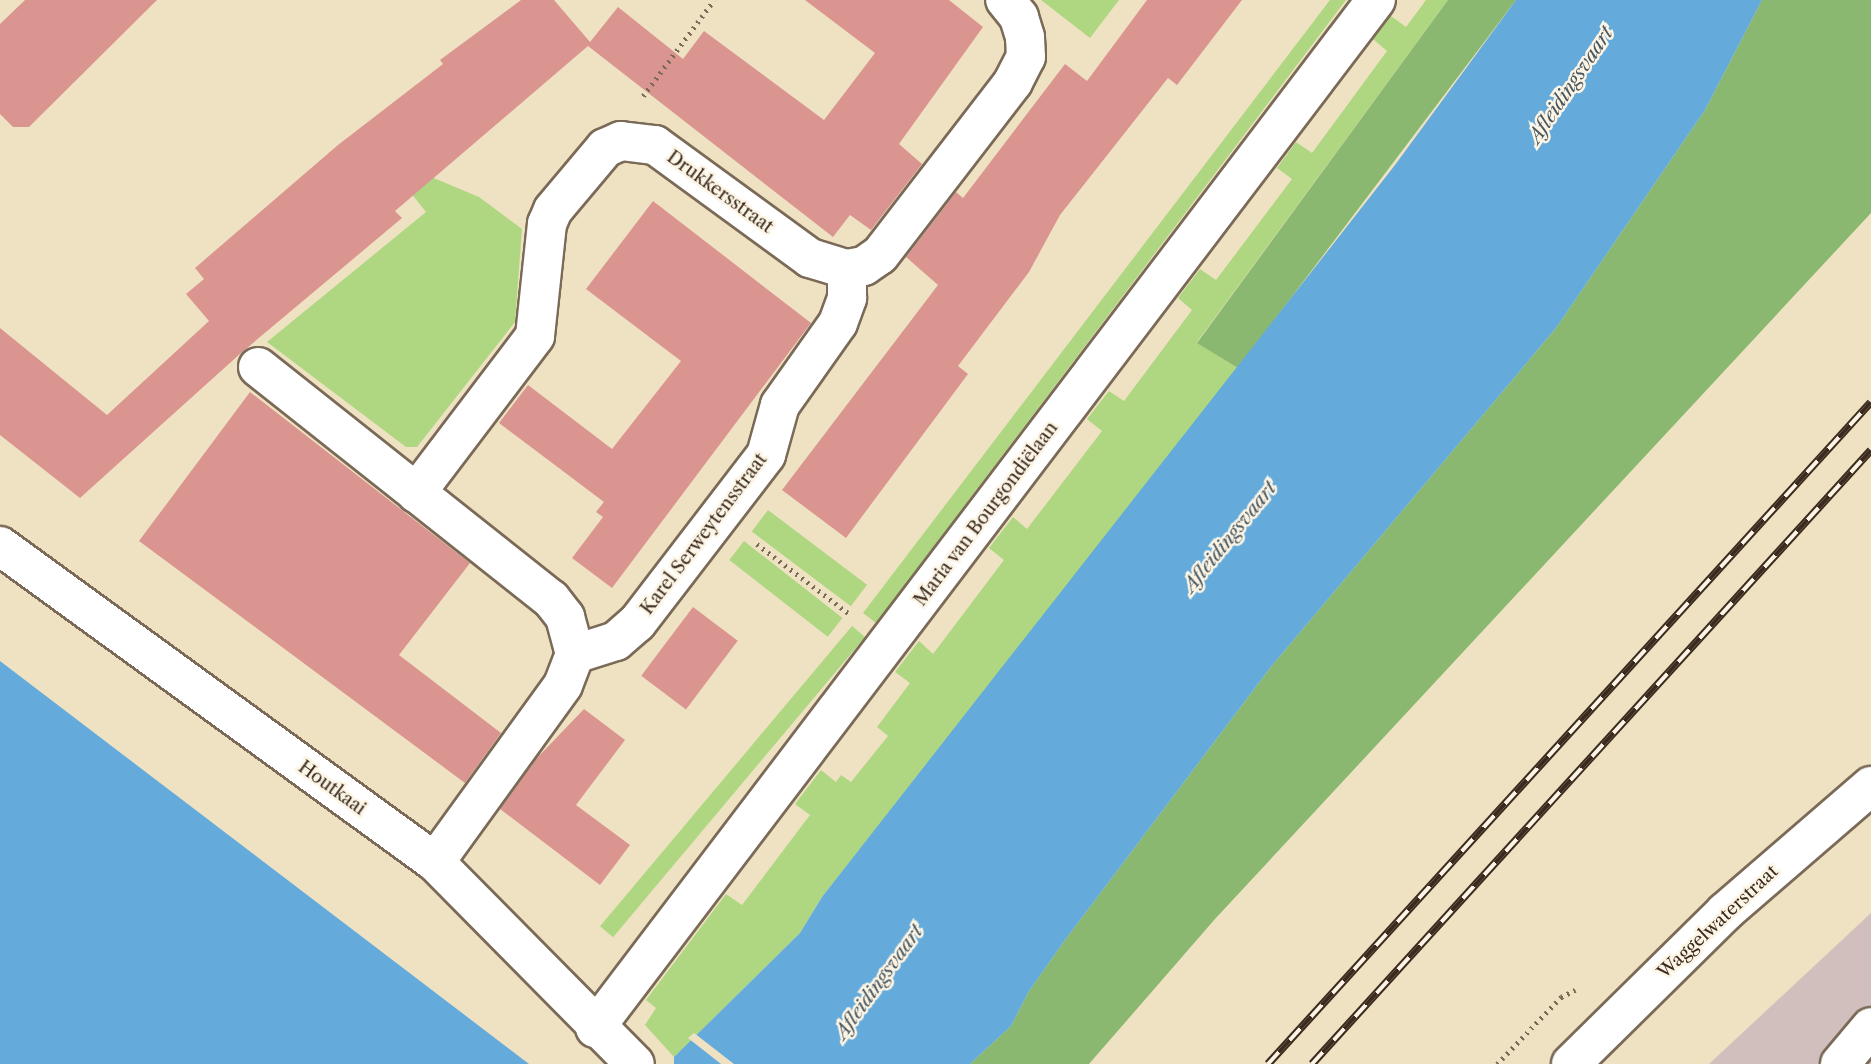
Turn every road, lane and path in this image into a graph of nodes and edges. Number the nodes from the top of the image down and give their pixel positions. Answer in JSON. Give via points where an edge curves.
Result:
{"nodes":[{"id":1,"x":714,"y":0,"type":"edge"},
{"id":2,"x":1005,"y":0,"type":"edge"},
{"id":3,"x":1376,"y":0,"type":"edge"},
{"id":4,"x":621,"y":141,"type":"junction"},
{"id":5,"x":847,"y":270,"type":"junction"},
{"id":6,"x":258,"y":367,"type":"dead end"},
{"id":7,"x":416,"y":493,"type":"junction"},
{"id":8,"x":719,"y":515,"type":"junction"},
{"id":9,"x":0,"y":546,"type":"edge"},
{"id":10,"x":887,"y":643,"type":"junction"},
{"id":11,"x":575,"y":654,"type":"junction"},
{"id":12,"x":1871,"y":786,"type":"edge"},
{"id":13,"x":435,"y":862,"type":"junction"},
{"id":14,"x":1871,"y":1027,"type":"edge"},
{"id":15,"x":595,"y":1028,"type":"junction"},
{"id":16,"x":635,"y":1064,"type":"edge"},
{"id":17,"x":1571,"y":1064,"type":"edge"},
{"id":18,"x":1840,"y":1064,"type":"edge"}],
"edges":[{"from":1,"to":4,"type":"path","via":[[646,89]]},
{"from":2,"to":5,"type":"street","via":[[1019,17],[1025,37],[1026,57],[1013,82],[880,255]]},
{"from":3,"to":10,"type":"street","name":"Maria van Bourgondiëlaan"},
{"from":4,"to":5,"type":"street","name":"Drukkersstraat","via":[[655,145],[810,258]]},
{"from":4,"to":7,"type":"street","via":[[590,162],[547,224],[535,336]]},
{"from":5,"to":8,"type":"street","name":"Karel Serweytensstraat","via":[[847,298],[838,323],[780,405],[766,455]]},
{"from":6,"to":7,"type":"street"},
{"from":7,"to":11,"type":"street","via":[[551,599],[565,617]]},
{"from":8,"to":10,"type":"path"},
{"from":8,"to":11,"type":"street","name":"Karel Serweytensstraat","via":[[637,623],[616,641]]},
{"from":9,"to":13,"type":"street","name":"Houtkaai"},
{"from":10,"to":15,"type":"street","name":"Maria van Bourgondiëlaan"},
{"from":11,"to":13,"type":"street","via":[[563,685]]},
{"from":12,"to":17,"type":"street","name":"Waggelwaterstraat","via":[[1725,912]]},
{"from":13,"to":15,"type":"street","name":"Houtkaai"},
{"from":14,"to":18,"type":"street"},
{"from":15,"to":16,"type":"street","name":"Houtkaai"}]}
